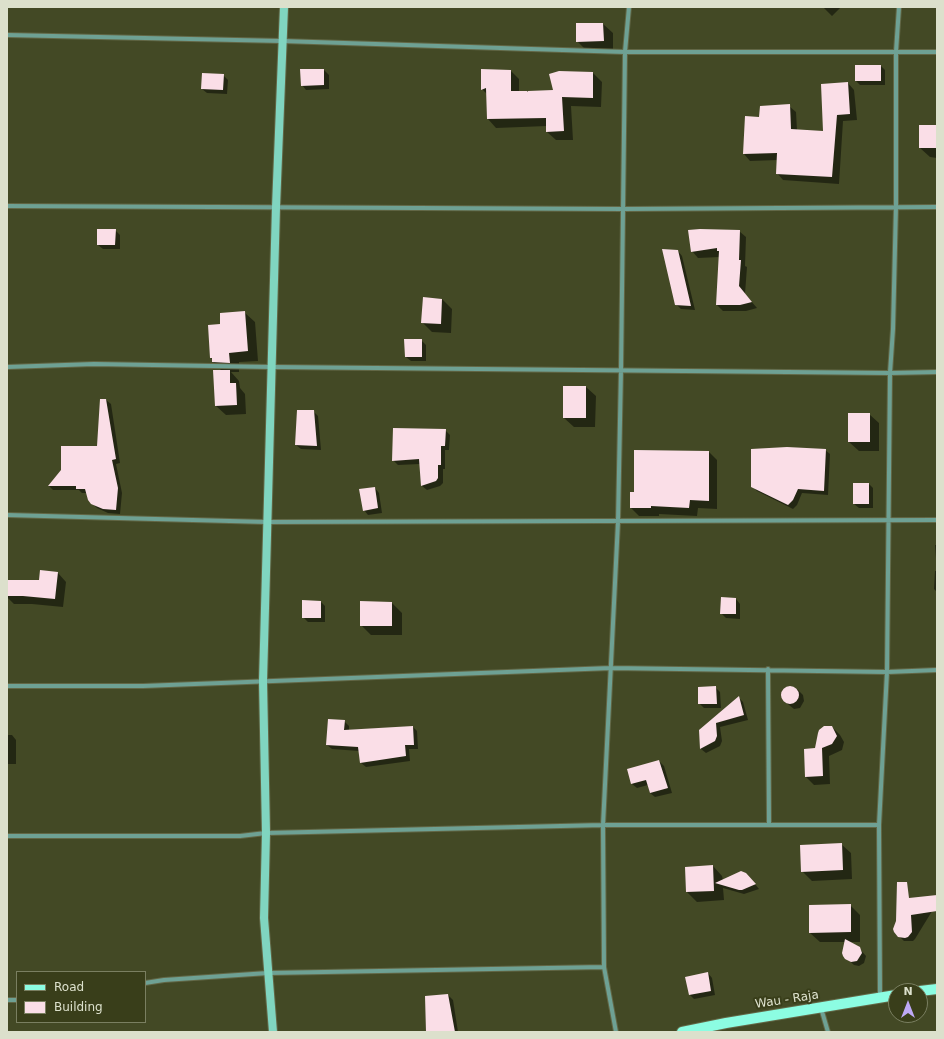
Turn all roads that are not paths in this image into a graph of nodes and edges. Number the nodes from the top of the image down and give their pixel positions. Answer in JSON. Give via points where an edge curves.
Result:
{"nodes":[{"id":1,"x":284,"y":7,"type":"edge"},
{"id":2,"x":629,"y":7,"type":"edge"},
{"id":3,"x":899,"y":7,"type":"edge"},
{"id":4,"x":7,"y":35,"type":"edge"},
{"id":5,"x":282,"y":41,"type":"junction"},
{"id":6,"x":625,"y":52,"type":"junction"},
{"id":7,"x":896,"y":52,"type":"junction"},
{"id":8,"x":937,"y":52,"type":"edge"},
{"id":9,"x":7,"y":206,"type":"edge"},
{"id":10,"x":896,"y":206,"type":"junction"},
{"id":11,"x":276,"y":207,"type":"junction"},
{"id":12,"x":937,"y":207,"type":"edge"},
{"id":13,"x":623,"y":209,"type":"junction"},
{"id":14,"x":7,"y":367,"type":"edge"},
{"id":15,"x":272,"y":367,"type":"junction"},
{"id":16,"x":621,"y":370,"type":"junction"},
{"id":17,"x":937,"y":372,"type":"edge"},
{"id":18,"x":890,"y":373,"type":"junction"},
{"id":19,"x":7,"y":515,"type":"edge"},
{"id":20,"x":937,"y":520,"type":"edge"},
{"id":21,"x":889,"y":521,"type":"junction"},
{"id":22,"x":267,"y":522,"type":"junction"},
{"id":23,"x":618,"y":522,"type":"junction"},
{"id":24,"x":611,"y":668,"type":"junction"},
{"id":25,"x":768,"y":669,"type":"junction"},
{"id":26,"x":937,"y":670,"type":"edge"},
{"id":27,"x":887,"y":672,"type":"junction"},
{"id":28,"x":263,"y":681,"type":"junction"},
{"id":29,"x":7,"y":686,"type":"edge"},
{"id":30,"x":604,"y":825,"type":"junction"},
{"id":31,"x":770,"y":825,"type":"junction"},
{"id":32,"x":879,"y":825,"type":"junction"},
{"id":33,"x":266,"y":833,"type":"junction"},
{"id":34,"x":7,"y":836,"type":"edge"},
{"id":35,"x":604,"y":967,"type":"junction"},
{"id":36,"x":268,"y":973,"type":"junction"},
{"id":37,"x":146,"y":983,"type":"edge"},
{"id":38,"x":888,"y":996,"type":"edge"},
{"id":39,"x":880,"y":998,"type":"junction"},
{"id":40,"x":821,"y":1008,"type":"junction"},
{"id":41,"x":273,"y":1032,"type":"edge"},
{"id":42,"x":616,"y":1032,"type":"edge"},
{"id":43,"x":682,"y":1032,"type":"edge"},
{"id":44,"x":828,"y":1032,"type":"edge"}],
"edges":[{"from":1,"to":5,"type":"street"},
{"from":2,"to":6,"type":"street"},
{"from":3,"to":7,"type":"street"},
{"from":4,"to":5,"type":"street"},
{"from":5,"to":6,"type":"street"},
{"from":5,"to":11,"type":"street"},
{"from":6,"to":7,"type":"street"},
{"from":6,"to":13,"type":"street"},
{"from":7,"to":8,"type":"street"},
{"from":7,"to":10,"type":"street"},
{"from":9,"to":11,"type":"street"},
{"from":10,"to":12,"type":"street"},
{"from":10,"to":13,"type":"street"},
{"from":10,"to":18,"type":"street"},
{"from":11,"to":13,"type":"street"},
{"from":11,"to":15,"type":"street"},
{"from":13,"to":16,"type":"street"},
{"from":14,"to":15,"type":"street","via":[[94,364]]},
{"from":15,"to":16,"type":"street"},
{"from":15,"to":22,"type":"street"},
{"from":16,"to":18,"type":"street"},
{"from":16,"to":23,"type":"street"},
{"from":17,"to":18,"type":"street"},
{"from":18,"to":21,"type":"street"},
{"from":19,"to":22,"type":"street"},
{"from":20,"to":21,"type":"street"},
{"from":21,"to":23,"type":"street"},
{"from":21,"to":27,"type":"street"},
{"from":22,"to":23,"type":"street"},
{"from":22,"to":28,"type":"street"},
{"from":23,"to":24,"type":"street"},
{"from":24,"to":25,"type":"street"},
{"from":24,"to":28,"type":"street"},
{"from":24,"to":30,"type":"street"},
{"from":25,"to":27,"type":"street"},
{"from":25,"to":31,"type":"street"},
{"from":26,"to":27,"type":"street"},
{"from":27,"to":32,"type":"street"},
{"from":28,"to":29,"type":"street","via":[[143,686]]},
{"from":28,"to":33,"type":"street"},
{"from":30,"to":31,"type":"street"},
{"from":30,"to":33,"type":"street"},
{"from":30,"to":35,"type":"street"},
{"from":31,"to":32,"type":"street"},
{"from":32,"to":39,"type":"street"},
{"from":33,"to":34,"type":"street","via":[[240,836]]},
{"from":33,"to":36,"type":"street","via":[[264,918]]},
{"from":35,"to":36,"type":"street"},
{"from":35,"to":42,"type":"street"},
{"from":36,"to":37,"type":"street"},
{"from":36,"to":41,"type":"street"},
{"from":38,"to":39,"type":"main road","name":"Wau - Raja"},
{"from":39,"to":40,"type":"main road","name":"Wau - Raja"},
{"from":40,"to":43,"type":"main road","name":"Wau - Raja"},
{"from":40,"to":44,"type":"street"}]}
